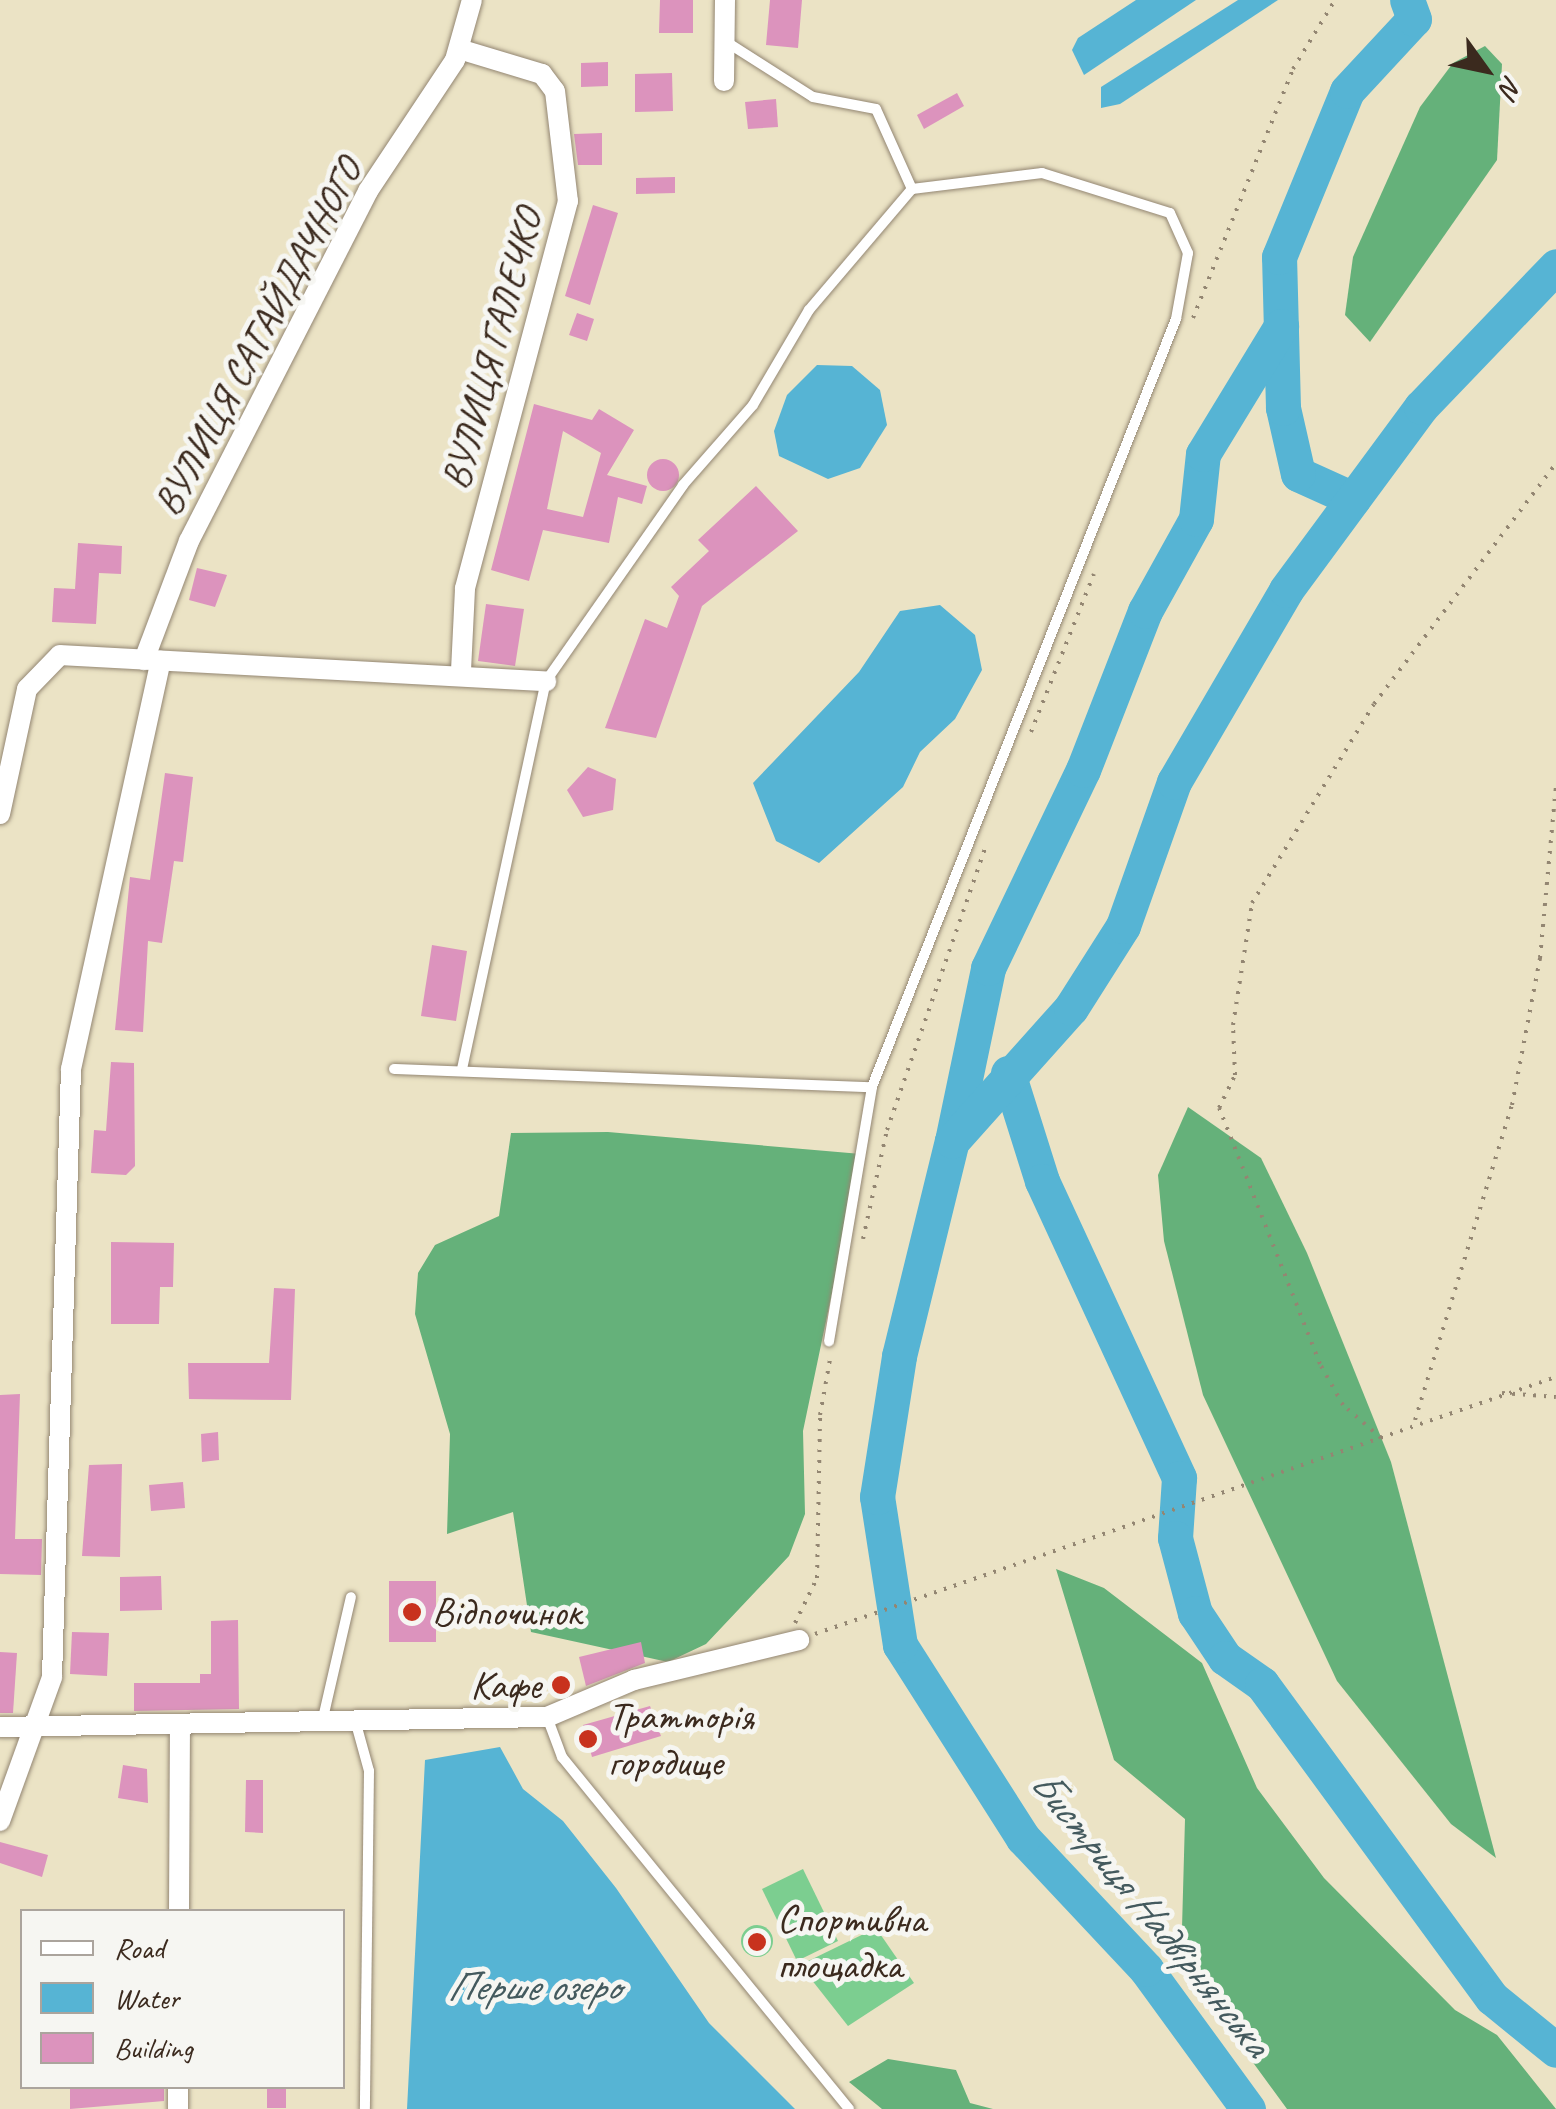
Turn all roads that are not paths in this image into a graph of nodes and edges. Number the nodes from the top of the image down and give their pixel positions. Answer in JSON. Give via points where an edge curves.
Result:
{"nodes":[{"id":1,"x":472,"y":0,"type":"edge"},
{"id":2,"x":725,"y":0,"type":"edge"},
{"id":3,"x":724,"y":41,"type":"junction"},
{"id":4,"x":459,"y":49,"type":"junction"},
{"id":5,"x":724,"y":82,"type":"dead end"},
{"id":6,"x":912,"y":190,"type":"junction"},
{"id":7,"x":153,"y":661,"type":"junction"},
{"id":8,"x":461,"y":670,"type":"junction"},
{"id":9,"x":546,"y":681,"type":"junction"},
{"id":10,"x":0,"y":814,"type":"edge"},
{"id":11,"x":394,"y":1069,"type":"dead end"},
{"id":12,"x":462,"y":1069,"type":"junction"},
{"id":13,"x":872,"y":1087,"type":"junction"},
{"id":14,"x":830,"y":1344,"type":"road end"},
{"id":15,"x":351,"y":1597,"type":"dead end"},
{"id":16,"x":795,"y":1638,"type":"road end"},
{"id":17,"x":353,"y":1714,"type":"junction"},
{"id":18,"x":547,"y":1717,"type":"junction"},
{"id":19,"x":323,"y":1718,"type":"junction"},
{"id":20,"x":37,"y":1726,"type":"junction"},
{"id":21,"x":180,"y":1726,"type":"junction"},
{"id":22,"x":0,"y":1727,"type":"edge"},
{"id":23,"x":0,"y":1821,"type":"edge"},
{"id":24,"x":180,"y":1909,"type":"edge"},
{"id":25,"x":364,"y":2109,"type":"edge"},
{"id":26,"x":849,"y":2109,"type":"edge"}],
"edges":[{"from":1,"to":4,"type":"street","name":"ВУЛИЦЯ САГАЙДАЧНОГО"},
{"from":2,"to":3,"type":"street"},
{"from":3,"to":5,"type":"street"},
{"from":3,"to":6,"type":"lane","via":[[813,98],[876,109]]},
{"from":4,"to":7,"type":"street","name":"ВУЛИЦЯ САГАЙДАЧНОГО","via":[[368,191],[189,540]]},
{"from":4,"to":8,"type":"street","name":"ВУЛИЦЯ ГАЛЕЧКО","via":[[542,74],[555,91],[568,200],[464,589]]},
{"from":6,"to":9,"type":"lane","via":[[809,310],[753,405],[683,485]]},
{"from":6,"to":13,"type":"lane","via":[[1042,173],[1170,213],[1188,283]]},
{"from":7,"to":8,"type":"street"},
{"from":7,"to":10,"type":"street","via":[[60,654],[41,667],[27,688]]},
{"from":7,"to":20,"type":"street","name":"ВУЛИЦЯ САГАЙДАЧНОГО","via":[[70,1069],[52,1677]]},
{"from":8,"to":9,"type":"street"},
{"from":9,"to":12,"type":"lane"},
{"from":11,"to":12,"type":"lane"},
{"from":12,"to":13,"type":"lane"},
{"from":13,"to":14,"type":"lane"},
{"from":15,"to":19,"type":"lane"},
{"from":16,"to":18,"type":"street","via":[[634,1680]]},
{"from":17,"to":18,"type":"street"},
{"from":17,"to":19,"type":"street"},
{"from":17,"to":25,"type":"lane","via":[[369,1772]]},
{"from":18,"to":26,"type":"lane","via":[[562,1757]]},
{"from":19,"to":21,"type":"street"},
{"from":20,"to":21,"type":"street"},
{"from":20,"to":22,"type":"street"},
{"from":20,"to":23,"type":"street","name":"ВУЛИЦЯ САГАЙДАЧНОГО"},
{"from":21,"to":24,"type":"street"}]}
